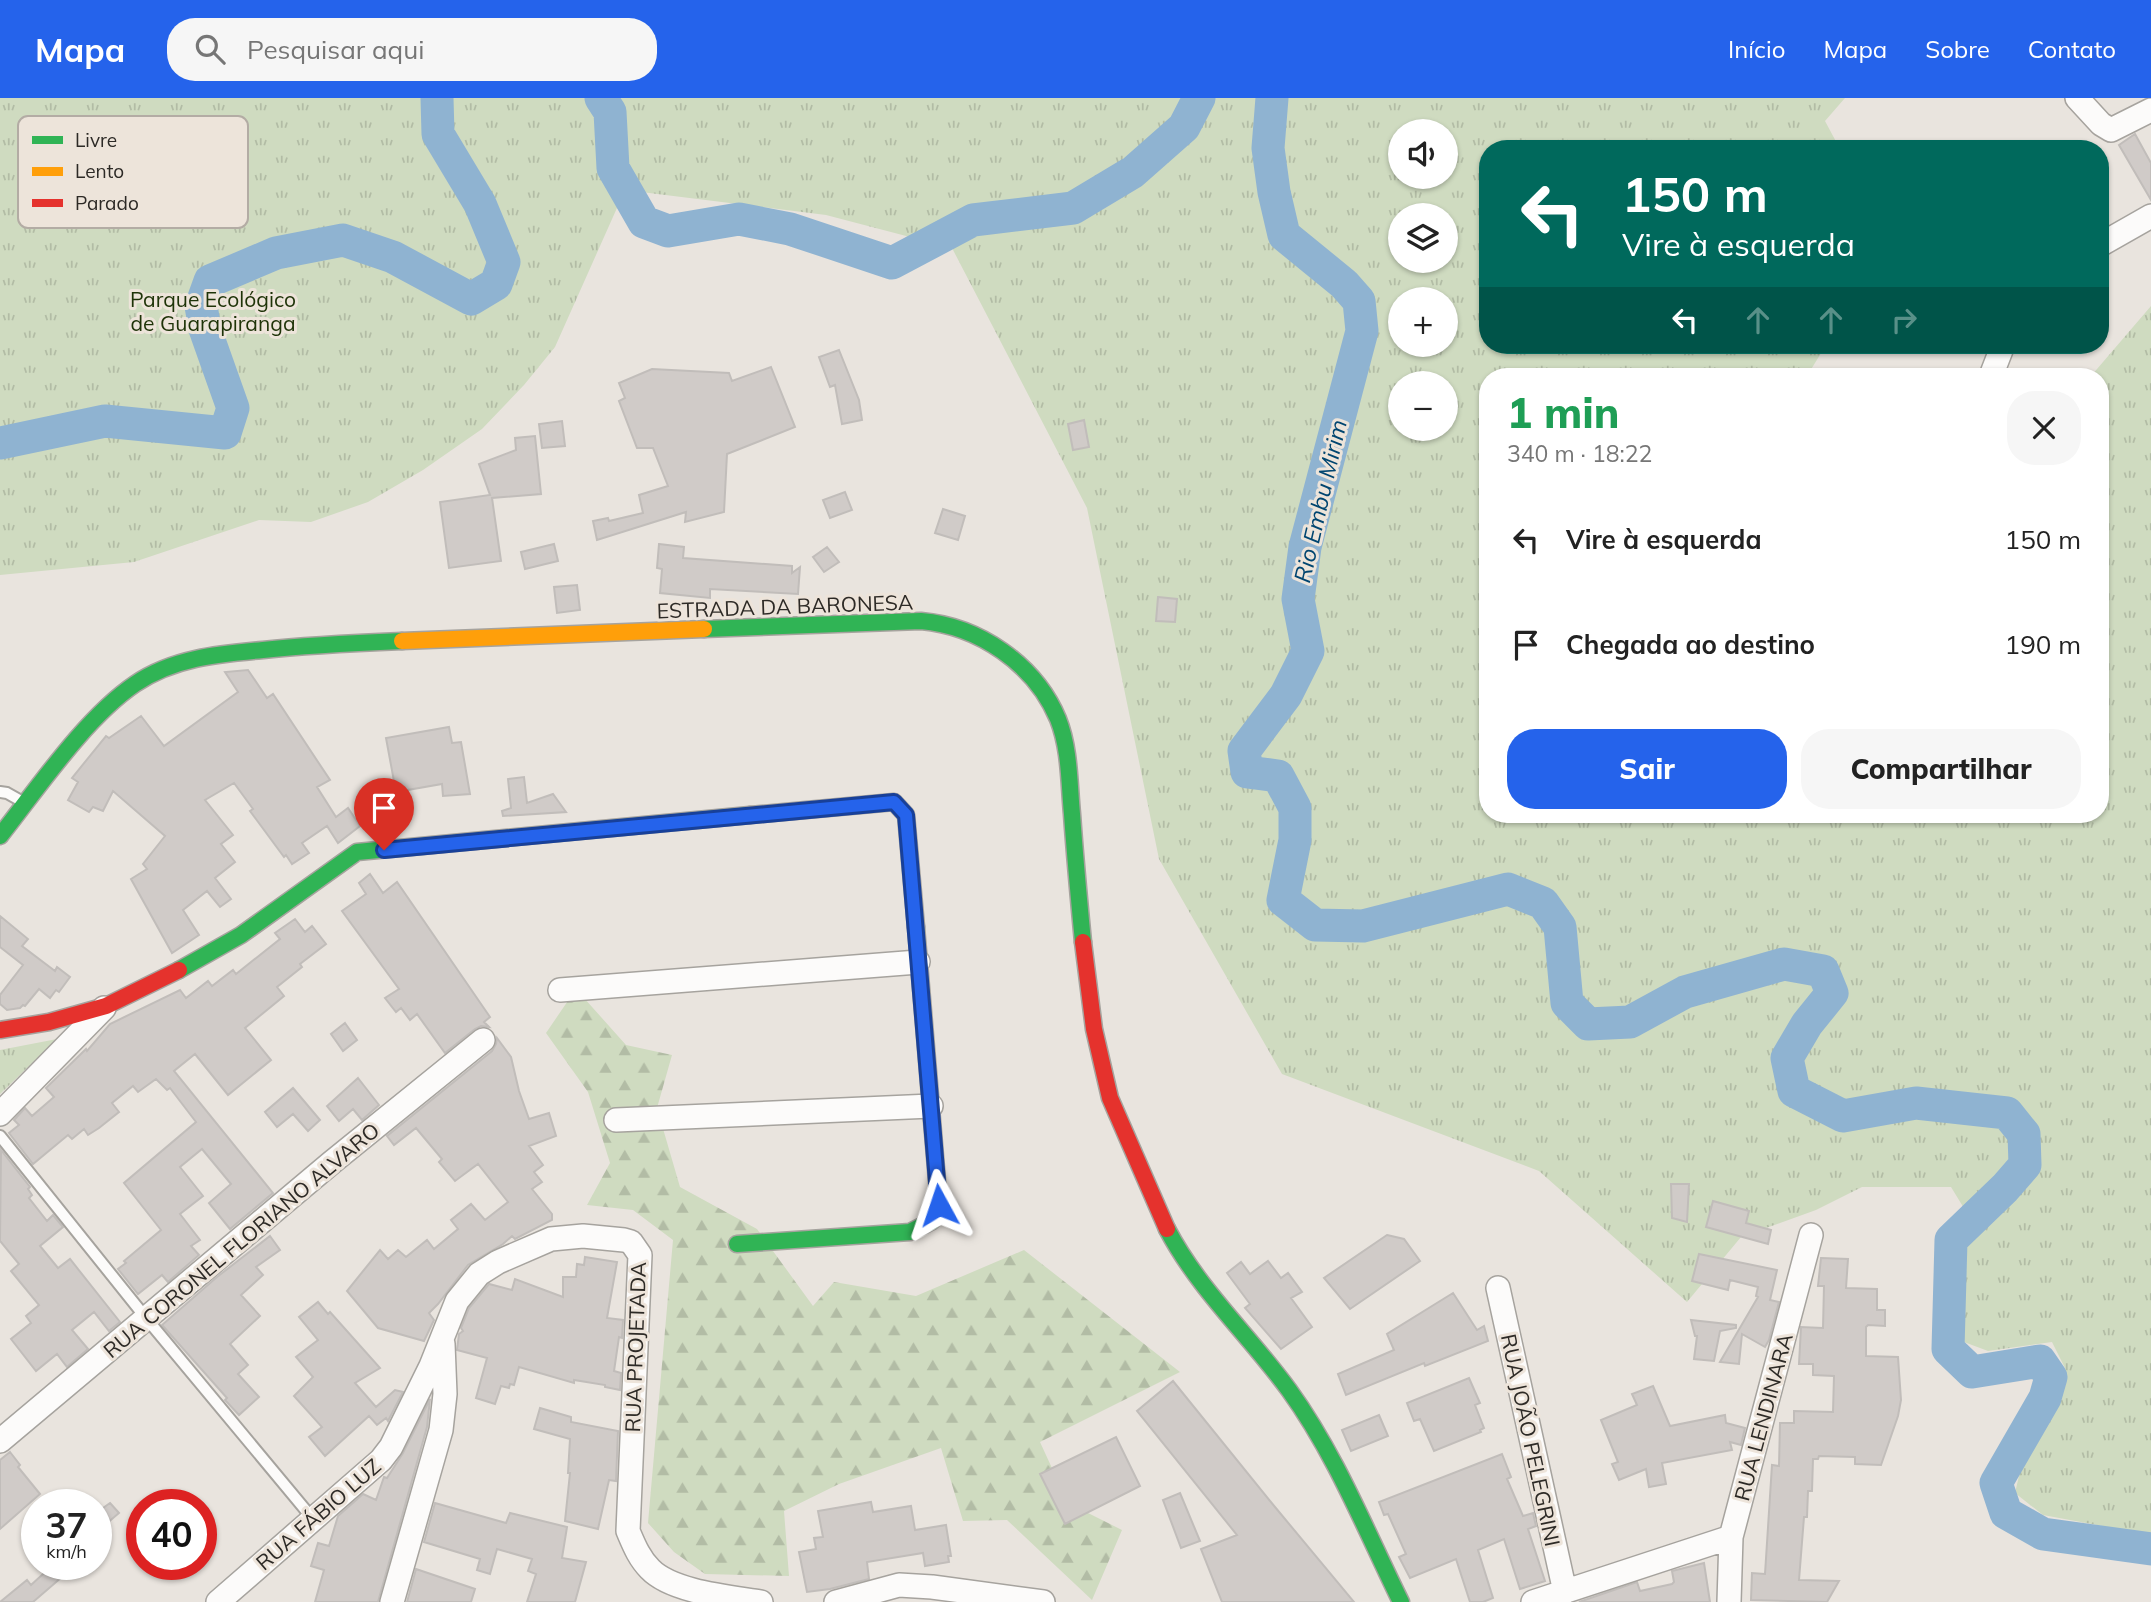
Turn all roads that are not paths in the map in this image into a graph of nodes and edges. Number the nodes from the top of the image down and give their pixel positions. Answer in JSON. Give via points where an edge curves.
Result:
{"nodes":[{"id":1,"x":2077,"y":98,"type":"edge"},
{"id":2,"x":2151,"y":110,"type":"edge"},
{"id":3,"x":2151,"y":216,"type":"edge"},
{"id":4,"x":2109,"y":240,"type":"edge"},
{"id":5,"x":0,"y":792,"type":"edge"},
{"id":6,"x":25,"y":804,"type":"junction"},
{"id":7,"x":0,"y":836,"type":"edge"},
{"id":8,"x":918,"y":961,"type":"junction"},
{"id":9,"x":560,"y":990,"type":"dead end"},
{"id":10,"x":106,"y":1006,"type":"junction"},
{"id":11,"x":0,"y":1030,"type":"edge"},
{"id":12,"x":483,"y":1040,"type":"dead end"},
{"id":13,"x":931,"y":1106,"type":"junction"},
{"id":14,"x":0,"y":1114,"type":"edge"},
{"id":15,"x":615,"y":1120,"type":"dead end"},
{"id":16,"x":0,"y":1136,"type":"edge"},
{"id":17,"x":1811,"y":1235,"type":"dead end"},
{"id":18,"x":737,"y":1244,"type":"dead end"},
{"id":19,"x":1498,"y":1288,"type":"dead end"},
{"id":20,"x":146,"y":1318,"type":"junction"},
{"id":21,"x":443,"y":1340,"type":"junction"},
{"id":22,"x":0,"y":1441,"type":"edge"},
{"id":23,"x":313,"y":1519,"type":"junction"},
{"id":24,"x":1731,"y":1537,"type":"junction"},
{"id":25,"x":1565,"y":1592,"type":"junction"},
{"id":26,"x":218,"y":1602,"type":"edge"},
{"id":27,"x":392,"y":1602,"type":"edge"},
{"id":28,"x":761,"y":1602,"type":"edge"},
{"id":29,"x":836,"y":1602,"type":"edge"},
{"id":30,"x":1043,"y":1602,"type":"edge"},
{"id":31,"x":1401,"y":1602,"type":"edge"},
{"id":32,"x":1533,"y":1602,"type":"edge"},
{"id":33,"x":1729,"y":1602,"type":"edge"}],
"edges":[{"from":1,"to":2,"type":"street","via":[[2111,130]]},
{"from":3,"to":4,"type":"street"},
{"from":5,"to":6,"type":"lane"},
{"from":6,"to":7,"type":"main road","name":"ESTRADA DA BARONESA"},
{"from":6,"to":31,"type":"main road","name":"ESTRADA DA BARONESA","via":[[108,706],[136,683],[202,656],[312,645],[912,620],[948,624],[977,635],[1014,661],[1040,687],[1056,712],[1065,748],[1092,1024],[1110,1099],[1146,1186],[1176,1247],[1204,1288],[1301,1406]]},
{"from":8,"to":9,"type":"street"},
{"from":8,"to":10,"type":"main road","via":[[906,815],[894,802],[357,852],[241,935]]},
{"from":8,"to":13,"type":"main road"},
{"from":10,"to":11,"type":"main road"},
{"from":10,"to":14,"type":"street"},
{"from":12,"to":20,"type":"street","name":"RUA CORONEL FLORIANO ALVARO"},
{"from":13,"to":15,"type":"street"},
{"from":13,"to":18,"type":"main road","via":[[939,1205],[932,1221],[910,1232]]},
{"from":16,"to":20,"type":"lane"},
{"from":17,"to":24,"type":"street","name":"RUA LENDINARA"},
{"from":19,"to":25,"type":"street","name":"RUA JOÃO PELEGRINI"},
{"from":20,"to":22,"type":"street","name":"RUA CORONEL FLORIANO ALVARO"},
{"from":20,"to":23,"type":"lane"},
{"from":21,"to":23,"type":"street","name":"RUA FÁBIO LUZ","via":[[381,1460]]},
{"from":21,"to":27,"type":"street","via":[[441,1430]]},
{"from":21,"to":28,"type":"street","name":"RUA PROJETADA","via":[[466,1287],[498,1262],[551,1239],[583,1236],[631,1242],[640,1255],[628,1531],[639,1557],[666,1581]]},
{"from":23,"to":26,"type":"street","name":"RUA FÁBIO LUZ"},
{"from":24,"to":25,"type":"street"},
{"from":24,"to":33,"type":"street","name":"RUA LENDINARA"},
{"from":25,"to":32,"type":"street"},
{"from":29,"to":30,"type":"street","via":[[899,1586]]}]}
